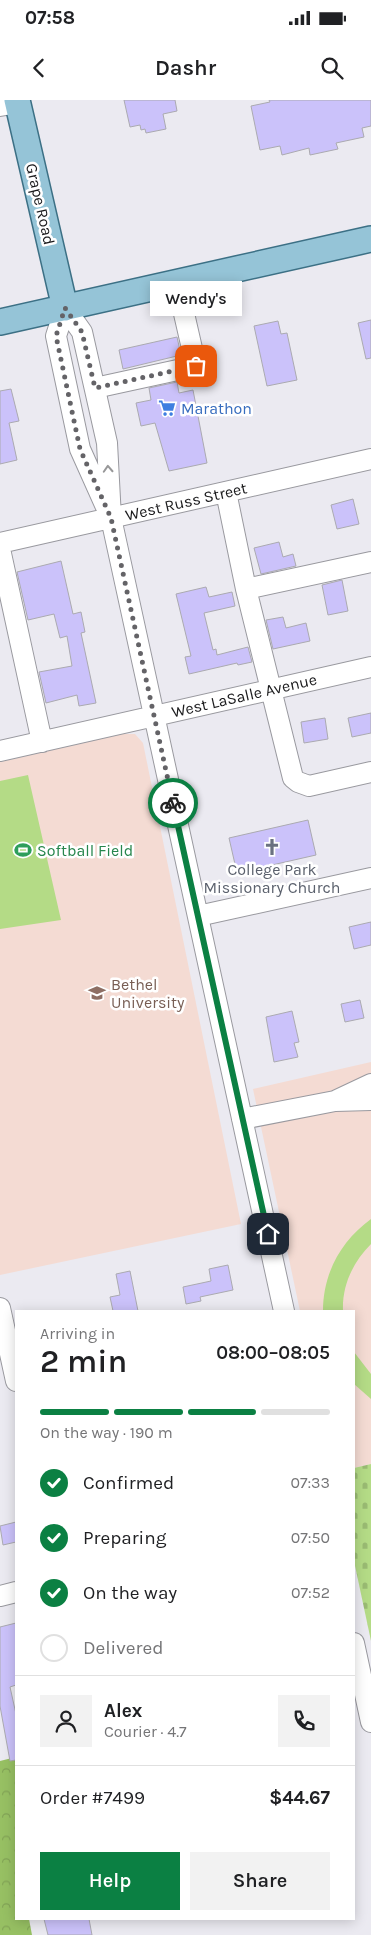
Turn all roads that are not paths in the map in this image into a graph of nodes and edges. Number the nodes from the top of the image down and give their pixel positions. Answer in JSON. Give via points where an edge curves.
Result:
{"nodes":[{"id":1,"x":11,"y":103,"type":"edge"},
{"id":2,"x":371,"y":239,"type":"edge"},
{"id":3,"x":177,"y":282,"type":"junction"},
{"id":4,"x":65,"y":308,"type":"junction"},
{"id":5,"x":0,"y":322,"type":"edge"},
{"id":6,"x":95,"y":388,"type":"junction"},
{"id":7,"x":371,"y":458,"type":"edge"},
{"id":8,"x":226,"y":492,"type":"junction"},
{"id":9,"x":111,"y":518,"type":"junction"},
{"id":10,"x":0,"y":543,"type":"edge"},
{"id":11,"x":0,"y":549,"type":"edge"},
{"id":12,"x":371,"y":562,"type":"edge"},
{"id":13,"x":246,"y":589,"type":"junction"},
{"id":14,"x":371,"y":667,"type":"edge"},
{"id":15,"x":270,"y":689,"type":"junction"},
{"id":16,"x":154,"y":716,"type":"junction"},
{"id":17,"x":42,"y":742,"type":"junction"},
{"id":18,"x":0,"y":751,"type":"edge"},
{"id":19,"x":371,"y":772,"type":"edge"},
{"id":20,"x":371,"y":878,"type":"edge"},
{"id":21,"x":198,"y":916,"type":"junction"},
{"id":22,"x":371,"y":1084,"type":"edge"},
{"id":23,"x":371,"y":1100,"type":"edge"},
{"id":24,"x":335,"y":1101,"type":"junction"},
{"id":25,"x":242,"y":1119,"type":"junction"},
{"id":26,"x":0,"y":1308,"type":"edge"},
{"id":27,"x":284,"y":1310,"type":"edge"},
{"id":28,"x":15,"y":1376,"type":"edge"},
{"id":29,"x":15,"y":1380,"type":"edge"},
{"id":30,"x":0,"y":1383,"type":"edge"},
{"id":31,"x":15,"y":1592,"type":"edge"},
{"id":32,"x":0,"y":1596,"type":"edge"},
{"id":33,"x":355,"y":1647,"type":"edge"},
{"id":34,"x":371,"y":1722,"type":"edge"}],
"edges":[{"from":1,"to":4,"type":"main road","name":"Grape Road"},
{"from":2,"to":3,"type":"main road"},
{"from":3,"to":4,"type":"main road"},
{"from":3,"to":6,"type":"street","via":[[196,366]]},
{"from":4,"to":5,"type":"main road"},
{"from":4,"to":6,"type":"street","via":[[82,332]]},
{"from":4,"to":9,"type":"street","via":[[56,336],[80,449]]},
{"from":9,"to":6,"type":"street","one_way":true,"via":[[107,443]]},
{"from":7,"to":8,"type":"street","name":"West Russ Street"},
{"from":8,"to":9,"type":"street","name":"West Russ Street"},
{"from":8,"to":13,"type":"street"},
{"from":9,"to":10,"type":"street","name":"West Russ Street"},
{"from":9,"to":16,"type":"street"},
{"from":11,"to":17,"type":"street"},
{"from":12,"to":13,"type":"street"},
{"from":13,"to":15,"type":"street"},
{"from":14,"to":15,"type":"street","name":"West LaSalle Avenue"},
{"from":15,"to":16,"type":"street","name":"West LaSalle Avenue"},
{"from":15,"to":19,"type":"street","via":[[291,772],[298,782],[309,786]]},
{"from":16,"to":17,"type":"street","name":"West LaSalle Avenue"},
{"from":16,"to":21,"type":"street"},
{"from":17,"to":18,"type":"street","name":"West LaSalle Avenue"},
{"from":20,"to":21,"type":"street"},
{"from":21,"to":25,"type":"street"},
{"from":22,"to":24,"type":"street"},
{"from":23,"to":24,"type":"street"},
{"from":24,"to":25,"type":"street"},
{"from":25,"to":27,"type":"street"},
{"from":26,"to":28,"type":"street"},
{"from":29,"to":30,"type":"street"},
{"from":31,"to":32,"type":"street"},
{"from":33,"to":34,"type":"street"}]}
